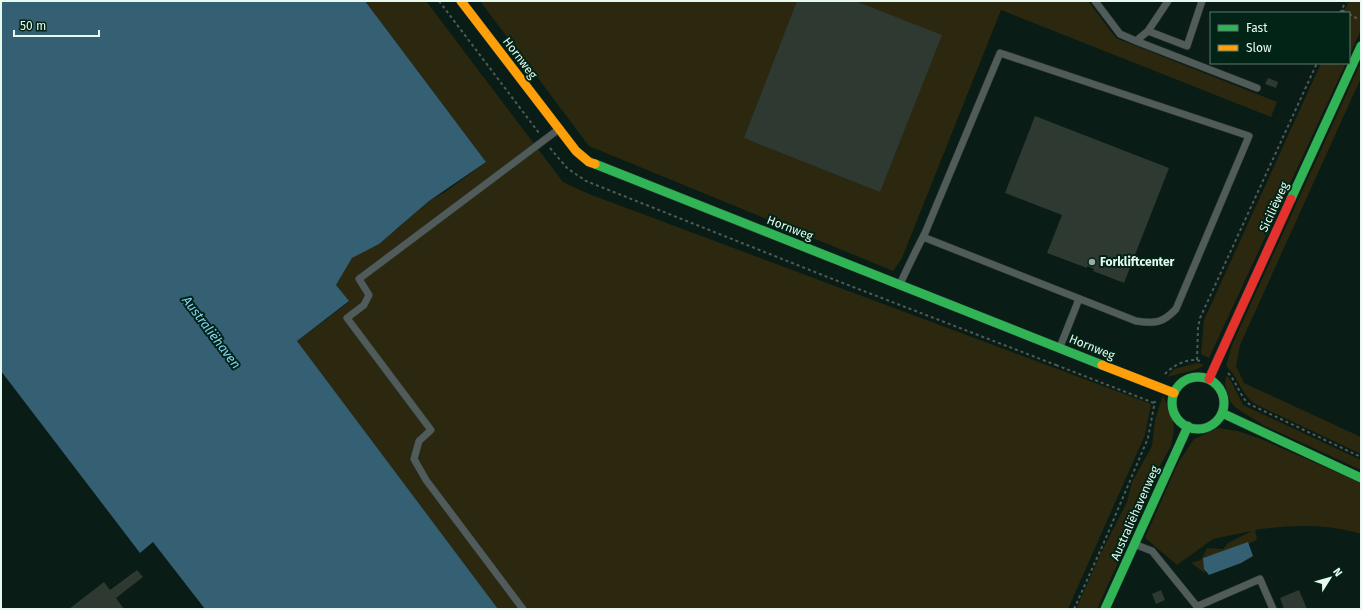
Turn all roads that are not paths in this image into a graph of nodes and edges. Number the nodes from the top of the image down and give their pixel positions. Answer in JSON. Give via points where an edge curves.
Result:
{"nodes":[{"id":1,"x":462,"y":1,"type":"edge"},
{"id":2,"x":1095,"y":1,"type":"edge"},
{"id":3,"x":1168,"y":1,"type":"edge"},
{"id":4,"x":1202,"y":1,"type":"edge"},
{"id":5,"x":1148,"y":30,"type":"junction"},
{"id":6,"x":1136,"y":41,"type":"junction"},
{"id":7,"x":1361,"y":46,"type":"edge"},
{"id":8,"x":1257,"y":88,"type":"dead end"},
{"id":9,"x":559,"y":129,"type":"junction"},
{"id":10,"x":923,"y":237,"type":"junction"},
{"id":11,"x":900,"y":284,"type":"junction"},
{"id":12,"x":1079,"y":299,"type":"junction"},
{"id":13,"x":1060,"y":348,"type":"junction"},
{"id":14,"x":1209,"y":379,"type":"junction"},
{"id":15,"x":1174,"y":393,"type":"junction"},
{"id":16,"x":1222,"y":413,"type":"junction"},
{"id":17,"x":1188,"y":426,"type":"junction"},
{"id":18,"x":1361,"y":478,"type":"edge"},
{"id":19,"x":1134,"y":544,"type":"junction"},
{"id":20,"x":1198,"y":607,"type":"edge"},
{"id":21,"x":523,"y":609,"type":"edge"},
{"id":22,"x":1105,"y":609,"type":"edge"},
{"id":23,"x":1273,"y":609,"type":"edge"}],
"edges":[{"from":1,"to":9,"type":"street","name":"Hornweg"},
{"from":2,"to":6,"type":"lane","via":[[1120,34]]},
{"from":3,"to":5,"type":"lane"},
{"from":4,"to":5,"type":"lane","via":[[1187,46]]},
{"from":5,"to":6,"type":"lane"},
{"from":6,"to":8,"type":"lane"},
{"from":7,"to":14,"type":"street","name":"Siciliëweg"},
{"from":9,"to":11,"type":"street","name":"Hornweg","via":[[576,151],[589,162]]},
{"from":9,"to":21,"type":"lane","via":[[359,279],[369,295],[364,305],[347,318],[431,430],[419,441],[414,459],[426,480]]},
{"from":10,"to":11,"type":"lane"},
{"from":10,"to":12,"type":"lane"},
{"from":10,"to":12,"type":"lane","via":[[1000,53],[1249,136],[1176,309],[1172,313],[1162,321],[1136,321]]},
{"from":11,"to":13,"type":"street","name":"Hornweg"},
{"from":12,"to":13,"type":"lane"},
{"from":13,"to":15,"type":"street","name":"Hornweg"},
{"from":14,"to":15,"type":"street","via":[[1192,377],[1178,386]]},
{"from":14,"to":16,"type":"street","via":[[1223,397]]},
{"from":15,"to":17,"type":"street","via":[[1172,404],[1176,416]]},
{"from":16,"to":17,"type":"street","via":[[1211,425],[1196,428]]},
{"from":16,"to":18,"type":"street"},
{"from":17,"to":19,"type":"street","name":"Australiëhavenweg"},
{"from":19,"to":20,"type":"lane","via":[[1152,551]]},
{"from":19,"to":22,"type":"street","name":"Australiëhavenweg"},
{"from":20,"to":23,"type":"lane","via":[[1260,579]]}]}
